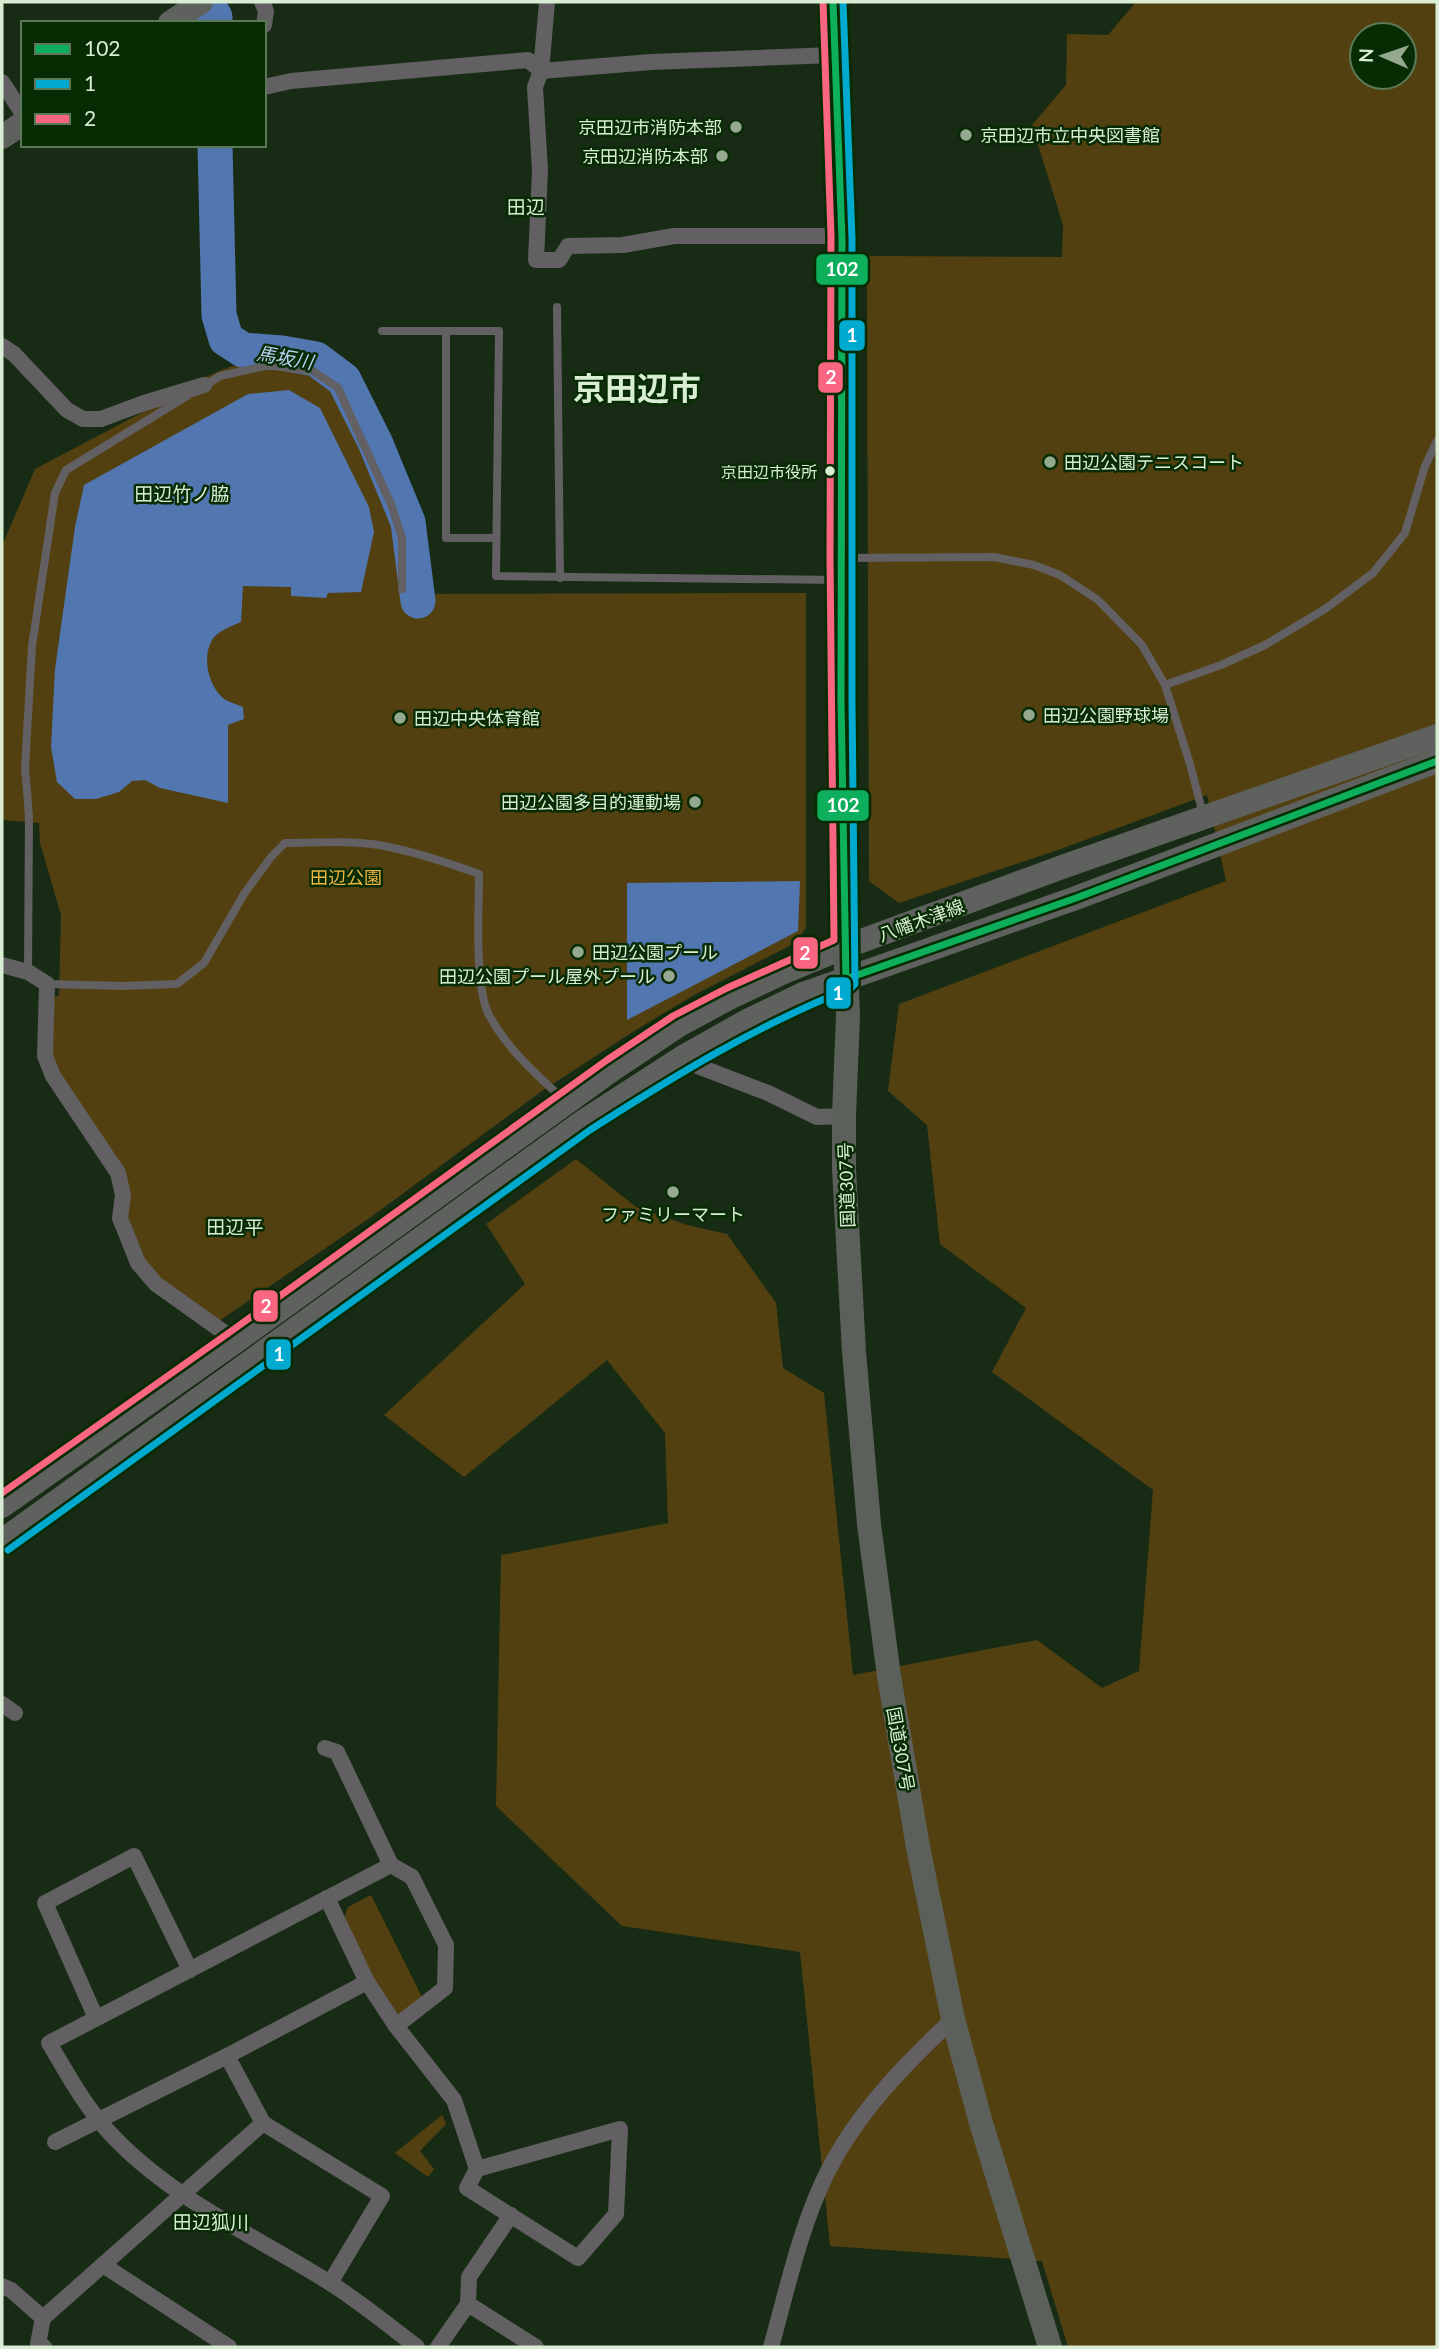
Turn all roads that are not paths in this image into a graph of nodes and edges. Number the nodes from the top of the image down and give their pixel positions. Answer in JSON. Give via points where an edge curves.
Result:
{"nodes":[{"id":1,"x":201,"y":2,"type":"edge"},
{"id":2,"x":262,"y":2,"type":"edge"},
{"id":3,"x":547,"y":2,"type":"edge"},
{"id":4,"x":833,"y":2,"type":"edge"},
{"id":5,"x":173,"y":21,"type":"edge"},
{"id":6,"x":265,"y":21,"type":"edge"},
{"id":7,"x":833,"y":55,"type":"junction"},
{"id":8,"x":541,"y":71,"type":"junction"},
{"id":9,"x":2,"y":82,"type":"edge"},
{"id":10,"x":266,"y":87,"type":"edge"},
{"id":11,"x":21,"y":111,"type":"edge"},
{"id":12,"x":21,"y":124,"type":"edge"},
{"id":13,"x":2,"y":137,"type":"edge"},
{"id":14,"x":842,"y":236,"type":"junction"},
{"id":15,"x":557,"y":307,"type":"dead end"},
{"id":16,"x":382,"y":331,"type":"dead end"},
{"id":17,"x":446,"y":332,"type":"junction"},
{"id":18,"x":2,"y":346,"type":"edge"},
{"id":19,"x":204,"y":385,"type":"junction"},
{"id":20,"x":1437,"y":441,"type":"edge"},
{"id":21,"x":496,"y":538,"type":"junction"},
{"id":22,"x":840,"y":569,"type":"junction"},
{"id":23,"x":560,"y":578,"type":"junction"},
{"id":24,"x":402,"y":589,"type":"dead end"},
{"id":25,"x":1165,"y":685,"type":"junction"},
{"id":26,"x":1437,"y":736,"type":"edge"},
{"id":27,"x":1437,"y":761,"type":"edge"},
{"id":28,"x":1204,"y":818,"type":"junction"},
{"id":29,"x":845,"y":947,"type":"junction"},
{"id":30,"x":2,"y":965,"type":"edge"},
{"id":31,"x":28,"y":972,"type":"junction"},
{"id":32,"x":846,"y":979,"type":"junction"},
{"id":33,"x":47,"y":984,"type":"junction"},
{"id":34,"x":683,"y":1057,"type":"junction"},
{"id":35,"x":567,"y":1103,"type":"junction"},
{"id":36,"x":844,"y":1116,"type":"junction"},
{"id":37,"x":236,"y":1341,"type":"junction"},
{"id":38,"x":2,"y":1506,"type":"edge"},
{"id":39,"x":2,"y":1541,"type":"edge"},
{"id":40,"x":325,"y":1748,"type":"dead end"},
{"id":41,"x":391,"y":1865,"type":"junction"},
{"id":42,"x":327,"y":1898,"type":"junction"},
{"id":43,"x":190,"y":1969,"type":"junction"},
{"id":44,"x":367,"y":1982,"type":"junction"},
{"id":45,"x":96,"y":2018,"type":"junction"},
{"id":46,"x":953,"y":2019,"type":"junction"},
{"id":47,"x":396,"y":2026,"type":"junction"},
{"id":48,"x":227,"y":2056,"type":"junction"},
{"id":49,"x":99,"y":2120,"type":"junction"},
{"id":50,"x":263,"y":2123,"type":"junction"},
{"id":51,"x":55,"y":2142,"type":"dead end"},
{"id":52,"x":477,"y":2169,"type":"junction"},
{"id":53,"x":182,"y":2194,"type":"junction"},
{"id":54,"x":511,"y":2215,"type":"junction"},
{"id":55,"x":103,"y":2265,"type":"junction"},
{"id":56,"x":330,"y":2283,"type":"junction"},
{"id":57,"x":2,"y":2286,"type":"edge"},
{"id":58,"x":468,"y":2304,"type":"junction"},
{"id":59,"x":43,"y":2318,"type":"junction"},
{"id":60,"x":44,"y":2347,"type":"edge"},
{"id":61,"x":229,"y":2347,"type":"edge"},
{"id":62,"x":417,"y":2347,"type":"edge"},
{"id":63,"x":438,"y":2347,"type":"edge"},
{"id":64,"x":536,"y":2347,"type":"edge"},
{"id":65,"x":771,"y":2347,"type":"edge"},
{"id":66,"x":1050,"y":2347,"type":"edge"}],
"edges":[{"from":1,"to":5,"type":"main road"},
{"from":2,"to":6,"type":"street"},
{"from":3,"to":8,"type":"street"},
{"from":4,"to":7,"type":"highway","name":"国道307号"},
{"from":7,"to":8,"type":"street"},
{"from":7,"to":14,"type":"highway","name":"国道307号"},
{"from":8,"to":10,"type":"street","via":[[528,60]]},
{"from":8,"to":14,"type":"street","via":[[535,87],[540,170],[536,260],[559,260],[568,246],[623,245],[674,236]]},
{"from":9,"to":11,"type":"street"},
{"from":12,"to":13,"type":"main road"},
{"from":14,"to":22,"type":"highway","name":"国道307号"},
{"from":15,"to":23,"type":"lane"},
{"from":16,"to":17,"type":"lane"},
{"from":17,"to":21,"type":"lane","via":[[446,538]]},
{"from":17,"to":21,"type":"lane","via":[[499,331]]},
{"from":18,"to":19,"type":"street","via":[[67,410],[83,419],[101,419]]},
{"from":19,"to":24,"type":"lane","via":[[219,376],[270,365],[313,371],[338,388],[402,538]]},
{"from":19,"to":31,"type":"lane","via":[[66,470],[55,493],[32,646],[25,768]]},
{"from":20,"to":25,"type":"lane","via":[[1424,466],[1405,533],[1373,573],[1265,645]]},
{"from":21,"to":23,"type":"lane","via":[[496,576]]},
{"from":22,"to":23,"type":"lane"},
{"from":22,"to":25,"type":"lane","via":[[994,557],[1034,565],[1060,575],[1098,600],[1142,645]]},
{"from":22,"to":29,"type":"highway","name":"国道307号"},
{"from":25,"to":28,"type":"lane"},
{"from":26,"to":28,"type":"main road","name":"八幡木津線"},
{"from":27,"to":32,"type":"main road","name":"八幡木津線","via":[[1076,898]]},
{"from":28,"to":29,"type":"main road","name":"八幡木津線"},
{"from":29,"to":32,"type":"highway","name":"国道307号"},
{"from":29,"to":35,"type":"main road","name":"八幡木津線","via":[[679,1025]]},
{"from":30,"to":31,"type":"street"},
{"from":31,"to":33,"type":"street"},
{"from":32,"to":34,"type":"main road","name":"八幡木津線","via":[[803,994]]},
{"from":32,"to":36,"type":"highway","name":"国道307号"},
{"from":33,"to":35,"type":"lane","via":[[177,984],[204,963],[244,894],[285,843],[377,845],[479,874],[478,944],[488,1014],[521,1060]]},
{"from":33,"to":37,"type":"street","via":[[45,1056],[53,1076],[118,1173],[123,1195],[120,1218],[138,1263],[156,1284]]},
{"from":34,"to":36,"type":"street","via":[[817,1117]]},
{"from":34,"to":39,"type":"main road","name":"八幡木津線","via":[[584,1121]]},
{"from":35,"to":37,"type":"main road","name":"八幡木津線"},
{"from":36,"to":46,"type":"highway","name":"国道307号","via":[[852,1311],[869,1524],[918,1847]]},
{"from":37,"to":38,"type":"main road","name":"八幡木津線"},
{"from":40,"to":41,"type":"street","via":[[337,1752]]},
{"from":41,"to":42,"type":"street"},
{"from":41,"to":47,"type":"street","via":[[411,1877],[446,1945],[445,1988]]},
{"from":42,"to":43,"type":"street"},
{"from":42,"to":44,"type":"street"},
{"from":43,"to":45,"type":"street"},
{"from":43,"to":45,"type":"street","via":[[134,1856],[45,1903]]},
{"from":44,"to":47,"type":"street"},
{"from":44,"to":48,"type":"street"},
{"from":45,"to":49,"type":"street","via":[[49,2043]]},
{"from":46,"to":65,"type":"street","via":[[901,2068],[850,2132],[825,2176]]},
{"from":46,"to":66,"type":"highway","name":"国道307号"},
{"from":47,"to":52,"type":"street","via":[[454,2101]]},
{"from":48,"to":49,"type":"street"},
{"from":48,"to":50,"type":"street"},
{"from":49,"to":51,"type":"street"},
{"from":49,"to":53,"type":"street"},
{"from":50,"to":53,"type":"street"},
{"from":50,"to":56,"type":"street","via":[[382,2196]]},
{"from":52,"to":54,"type":"street","via":[[467,2188]]},
{"from":52,"to":54,"type":"street","via":[[620,2129],[616,2214],[578,2258]]},
{"from":53,"to":55,"type":"street"},
{"from":53,"to":56,"type":"street"},
{"from":54,"to":58,"type":"street","via":[[469,2277]]},
{"from":55,"to":59,"type":"street"},
{"from":55,"to":61,"type":"street"},
{"from":56,"to":62,"type":"street"},
{"from":57,"to":59,"type":"street"},
{"from":58,"to":63,"type":"street"},
{"from":58,"to":64,"type":"street"},
{"from":59,"to":60,"type":"street","via":[[38,2344]]}]}
